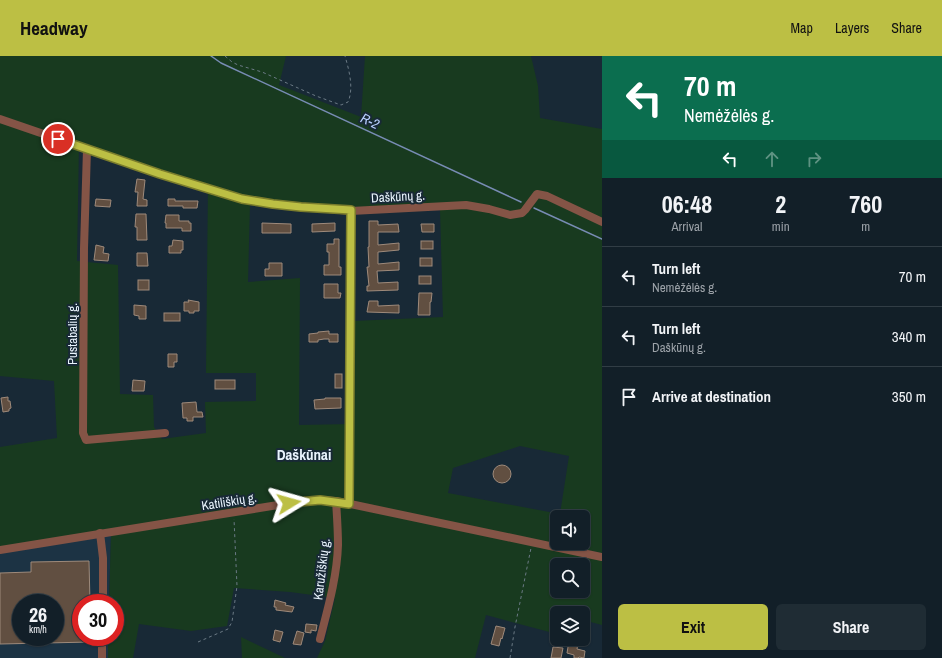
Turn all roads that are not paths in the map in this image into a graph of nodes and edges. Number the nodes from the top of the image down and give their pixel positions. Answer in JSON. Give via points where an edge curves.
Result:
{"nodes":[{"id":1,"x":0,"y":119,"type":"edge"},
{"id":2,"x":87,"y":149,"type":"junction"},
{"id":3,"x":351,"y":210,"type":"junction"},
{"id":4,"x":602,"y":222,"type":"edge"},
{"id":5,"x":165,"y":433,"type":"dead end"},
{"id":6,"x":336,"y":501,"type":"junction"},
{"id":7,"x":349,"y":504,"type":"junction"},
{"id":8,"x":100,"y":533,"type":"junction"},
{"id":9,"x":0,"y":550,"type":"edge"},
{"id":10,"x":602,"y":557,"type":"edge"},
{"id":11,"x":103,"y":594,"type":"edge"},
{"id":12,"x":320,"y":639,"type":"dead end"},
{"id":13,"x":102,"y":646,"type":"edge"},
{"id":14,"x":102,"y":658,"type":"edge"}],
"edges":[{"from":1,"to":2,"type":"street","name":"Daškūnų g."},
{"from":2,"to":3,"type":"street","name":"Daškūnų g.","via":[[242,199],[301,207]]},
{"from":2,"to":5,"type":"street","name":"Pustabalių g.","via":[[83,432],[86,440]]},
{"from":3,"to":4,"type":"street","name":"Daškūnų g.","via":[[466,205],[505,214],[517,214],[525,210],[537,194],[547,196]]},
{"from":3,"to":7,"type":"street"},
{"from":6,"to":7,"type":"street","name":"Katiliškių g."},
{"from":6,"to":8,"type":"street","name":"Katiliškių g.","via":[[303,500]]},
{"from":6,"to":12,"type":"street","name":"Karužiškių g.","via":[[338,545],[331,596]]},
{"from":7,"to":10,"type":"street","name":"Katiliškių g."},
{"from":8,"to":9,"type":"street","name":"Katiliškių g."},
{"from":8,"to":11,"type":"street"},
{"from":13,"to":14,"type":"street"}]}
